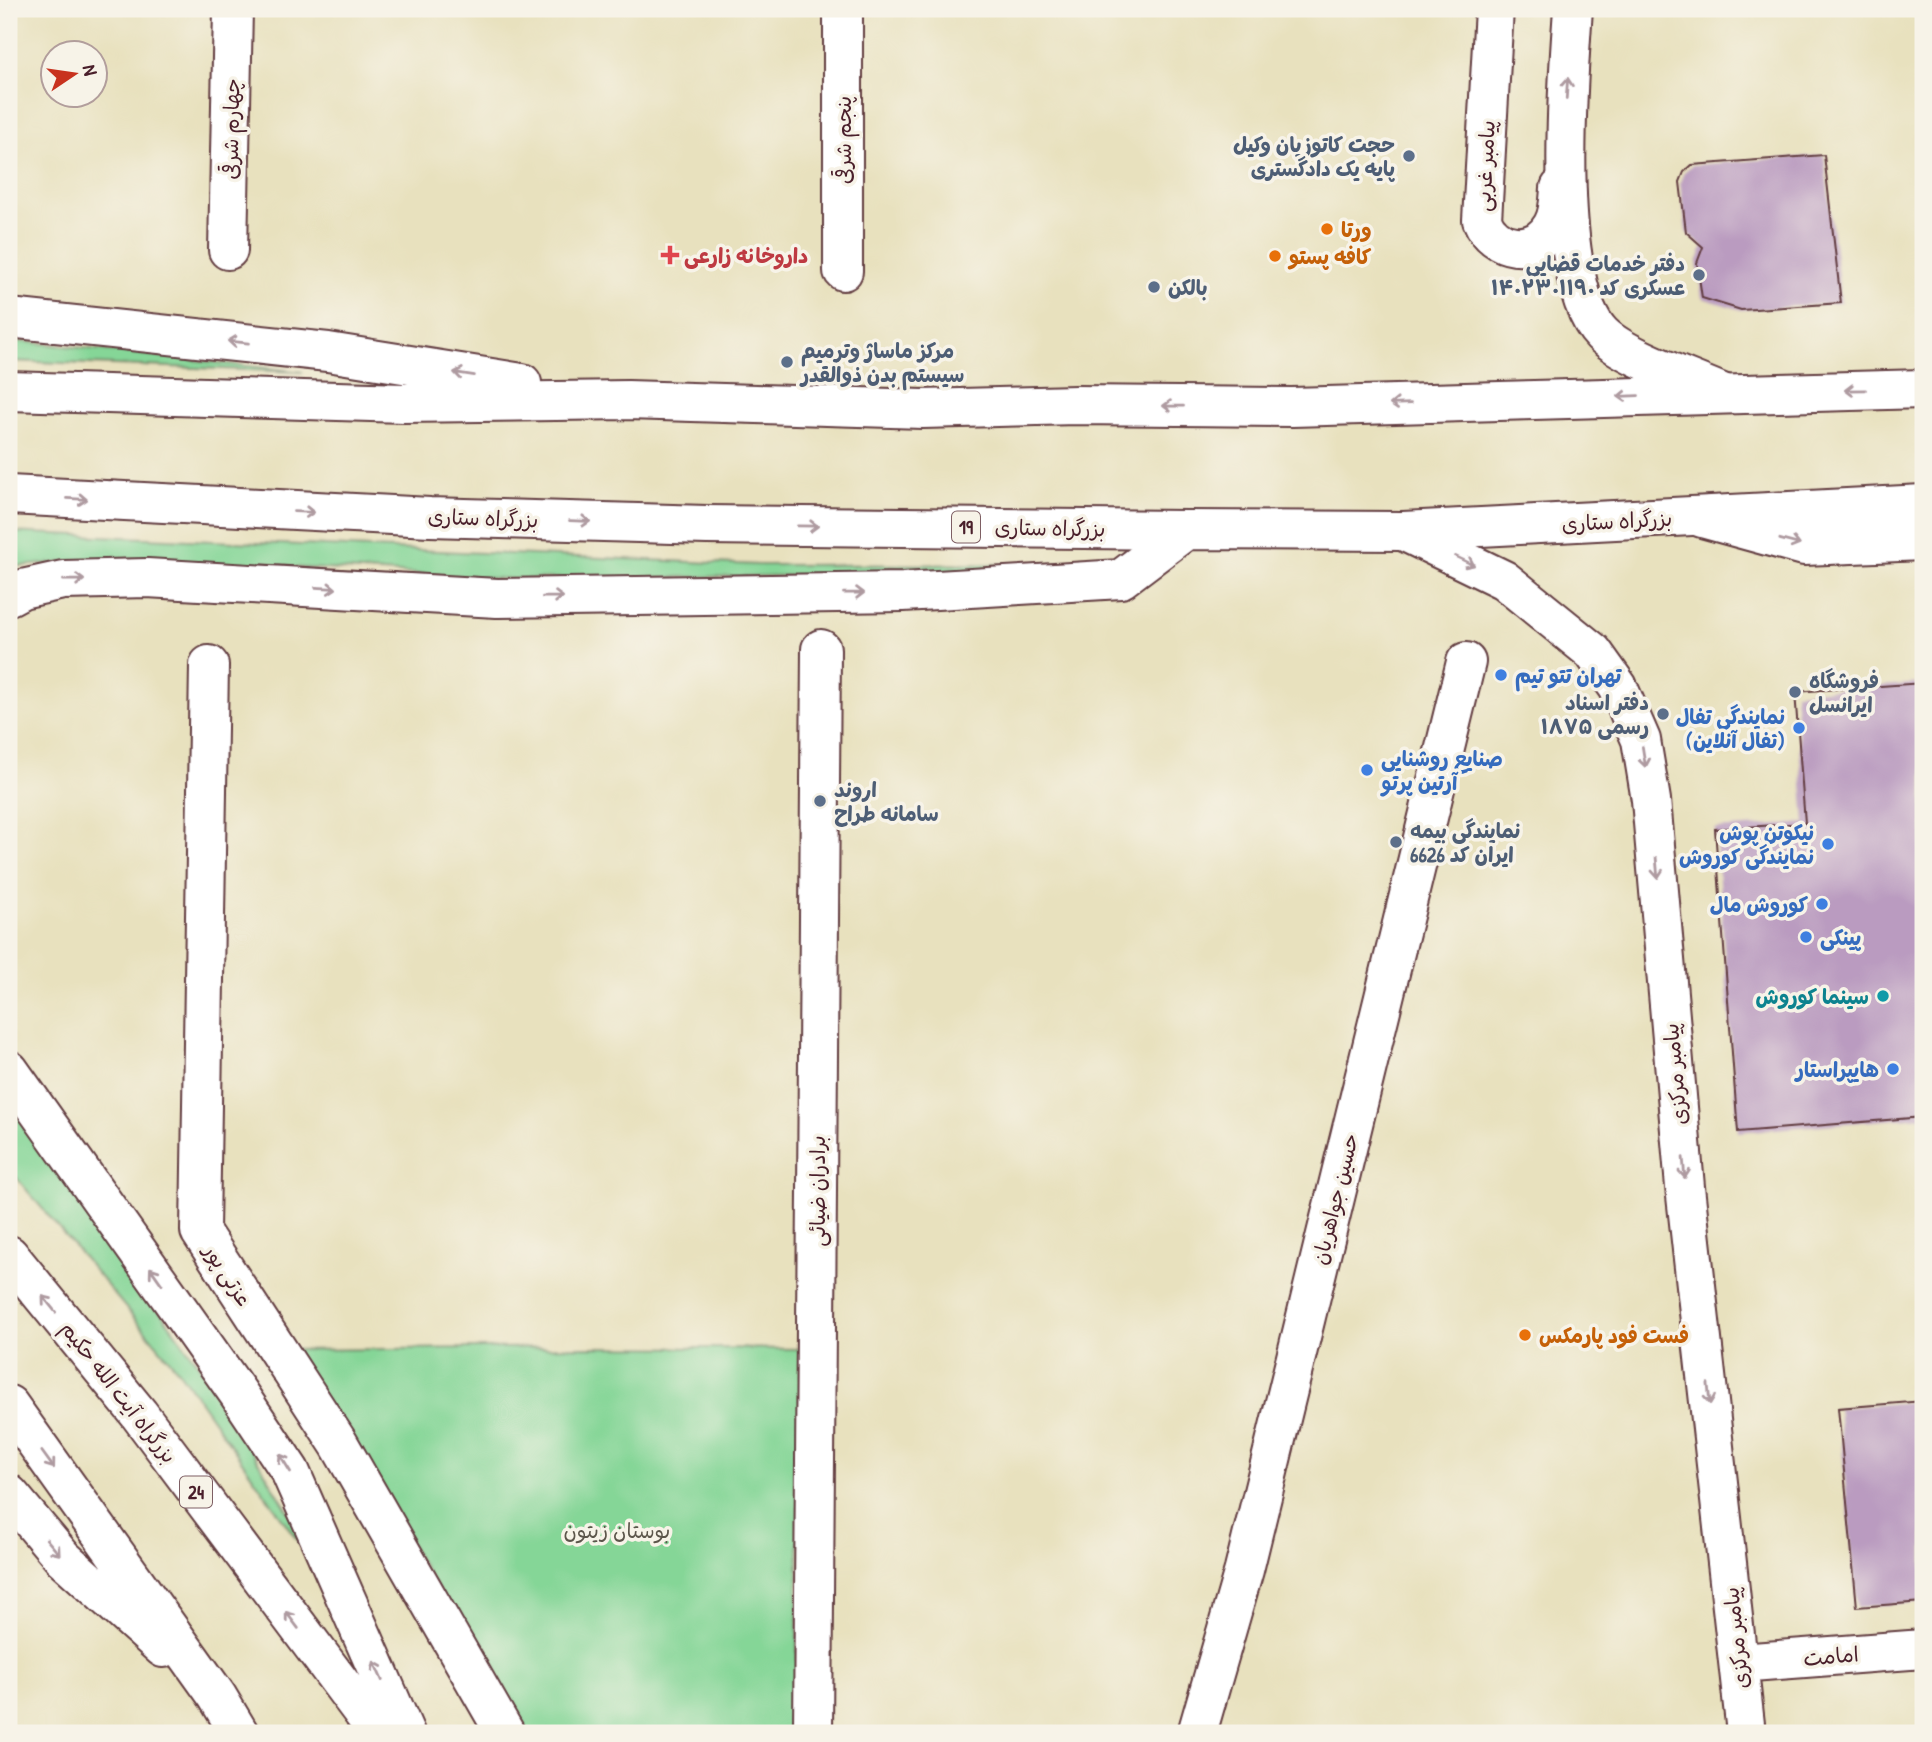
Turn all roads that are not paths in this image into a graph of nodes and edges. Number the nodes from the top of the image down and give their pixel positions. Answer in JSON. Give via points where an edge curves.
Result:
{"nodes":[{"id":1,"x":233,"y":9,"type":"edge"},
{"id":2,"x":843,"y":9,"type":"edge"},
{"id":3,"x":1494,"y":9,"type":"edge"},
{"id":4,"x":1573,"y":9,"type":"edge"},
{"id":5,"x":1564,"y":130,"type":"junction"},
{"id":6,"x":228,"y":250,"type":"dead end"},
{"id":7,"x":843,"y":271,"type":"dead end"},
{"id":8,"x":9,"y":318,"type":"edge"},
{"id":9,"x":1923,"y":388,"type":"edge"},
{"id":10,"x":9,"y":391,"type":"edge"},
{"id":11,"x":1722,"y":393,"type":"junction"},
{"id":12,"x":628,"y":400,"type":"junction"},
{"id":13,"x":9,"y":495,"type":"edge"},
{"id":14,"x":1923,"y":504,"type":"edge"},
{"id":15,"x":1700,"y":518,"type":"junction"},
{"id":16,"x":1186,"y":530,"type":"junction"},
{"id":17,"x":1403,"y":531,"type":"junction"},
{"id":18,"x":1923,"y":541,"type":"edge"},
{"id":19,"x":9,"y":596,"type":"edge"},
{"id":20,"x":821,"y":649,"type":"dead end"},
{"id":21,"x":1466,"y":662,"type":"dead end"},
{"id":22,"x":209,"y":665,"type":"dead end"},
{"id":23,"x":9,"y":1070,"type":"edge"},
{"id":24,"x":9,"y":1255,"type":"edge"},
{"id":25,"x":9,"y":1405,"type":"edge"},
{"id":26,"x":9,"y":1494,"type":"edge"},
{"id":27,"x":1923,"y":1649,"type":"edge"},
{"id":28,"x":1739,"y":1663,"type":"junction"},
{"id":29,"x":217,"y":1696,"type":"junction"},
{"id":30,"x":240,"y":1733,"type":"edge"},
{"id":31,"x":378,"y":1733,"type":"edge"},
{"id":32,"x":405,"y":1733,"type":"edge"},
{"id":33,"x":505,"y":1733,"type":"edge"},
{"id":34,"x":813,"y":1733,"type":"edge"},
{"id":35,"x":1198,"y":1733,"type":"edge"},
{"id":36,"x":1746,"y":1733,"type":"edge"}],
"edges":[{"from":1,"to":6,"type":"main road","name":"چهارم شرقی"},
{"from":2,"to":7,"type":"main road","name":"پنجم شرقی"},
{"from":3,"to":5,"type":"main road","name":"پیامبر غربی","via":[[1482,220],[1497,242],[1529,244],[1553,225],[1558,214]]},
{"from":5,"to":4,"type":"main road","name":"پیامبر غربی","one_way":true},
{"from":5,"to":11,"type":"main road","name":"پیامبر غربی","via":[[1573,261],[1585,307],[1602,334],[1622,347]]},
{"from":12,"to":8,"type":"main road","one_way":true,"via":[[328,352]]},
{"from":9,"to":11,"type":"main road","one_way":true},
{"from":10,"to":12,"type":"main road","via":[[404,402]]},
{"from":11,"to":12,"type":"main road","one_way":true,"via":[[1292,407],[923,409]]},
{"from":13,"to":16,"type":"main road","name":"بزرگراه ستاری","number":"19","one_way":true,"via":[[707,525]]},
{"from":14,"to":15,"type":"main road","name":"بزرگراه ستاری","number":"19"},
{"from":15,"to":17,"type":"main road","name":"بزرگراه ستاری","number":"19"},
{"from":15,"to":18,"type":"main road","one_way":true,"via":[[1804,546]]},
{"from":16,"to":17,"type":"main road","name":"بزرگراه ستاری","number":"19"},
{"from":19,"to":16,"type":"main road","one_way":true,"via":[[63,580],[147,578],[497,598],[903,592],[1121,579]]},
{"from":17,"to":28,"type":"main road","name":"پیامبر مرکزی","one_way":true,"via":[[1504,580],[1593,652],[1618,687],[1641,740],[1651,800],[1685,1187]]},
{"from":20,"to":34,"type":"main road","name":"برادران ضیائی"},
{"from":21,"to":35,"type":"main road","name":"حسین جواهریان","via":[[1244,1570]]},
{"from":22,"to":33,"type":"main road","name":"عزتی پور","via":[[200,1231],[339,1444]]},
{"from":32,"to":23,"type":"main road","one_way":true,"via":[[290,1471]]},
{"from":31,"to":24,"type":"main road","name":"بزرگراه آیت الله حکیم","number":"24","one_way":true,"via":[[139,1414]]},
{"from":25,"to":29,"type":"main road","one_way":true},
{"from":26,"to":29,"type":"main road","one_way":true,"via":[[62,1558]]},
{"from":27,"to":28,"type":"main road","name":"امامت"},
{"from":28,"to":36,"type":"main road","name":"پیامبر مرکزی"},
{"from":29,"to":30,"type":"main road"}]}
